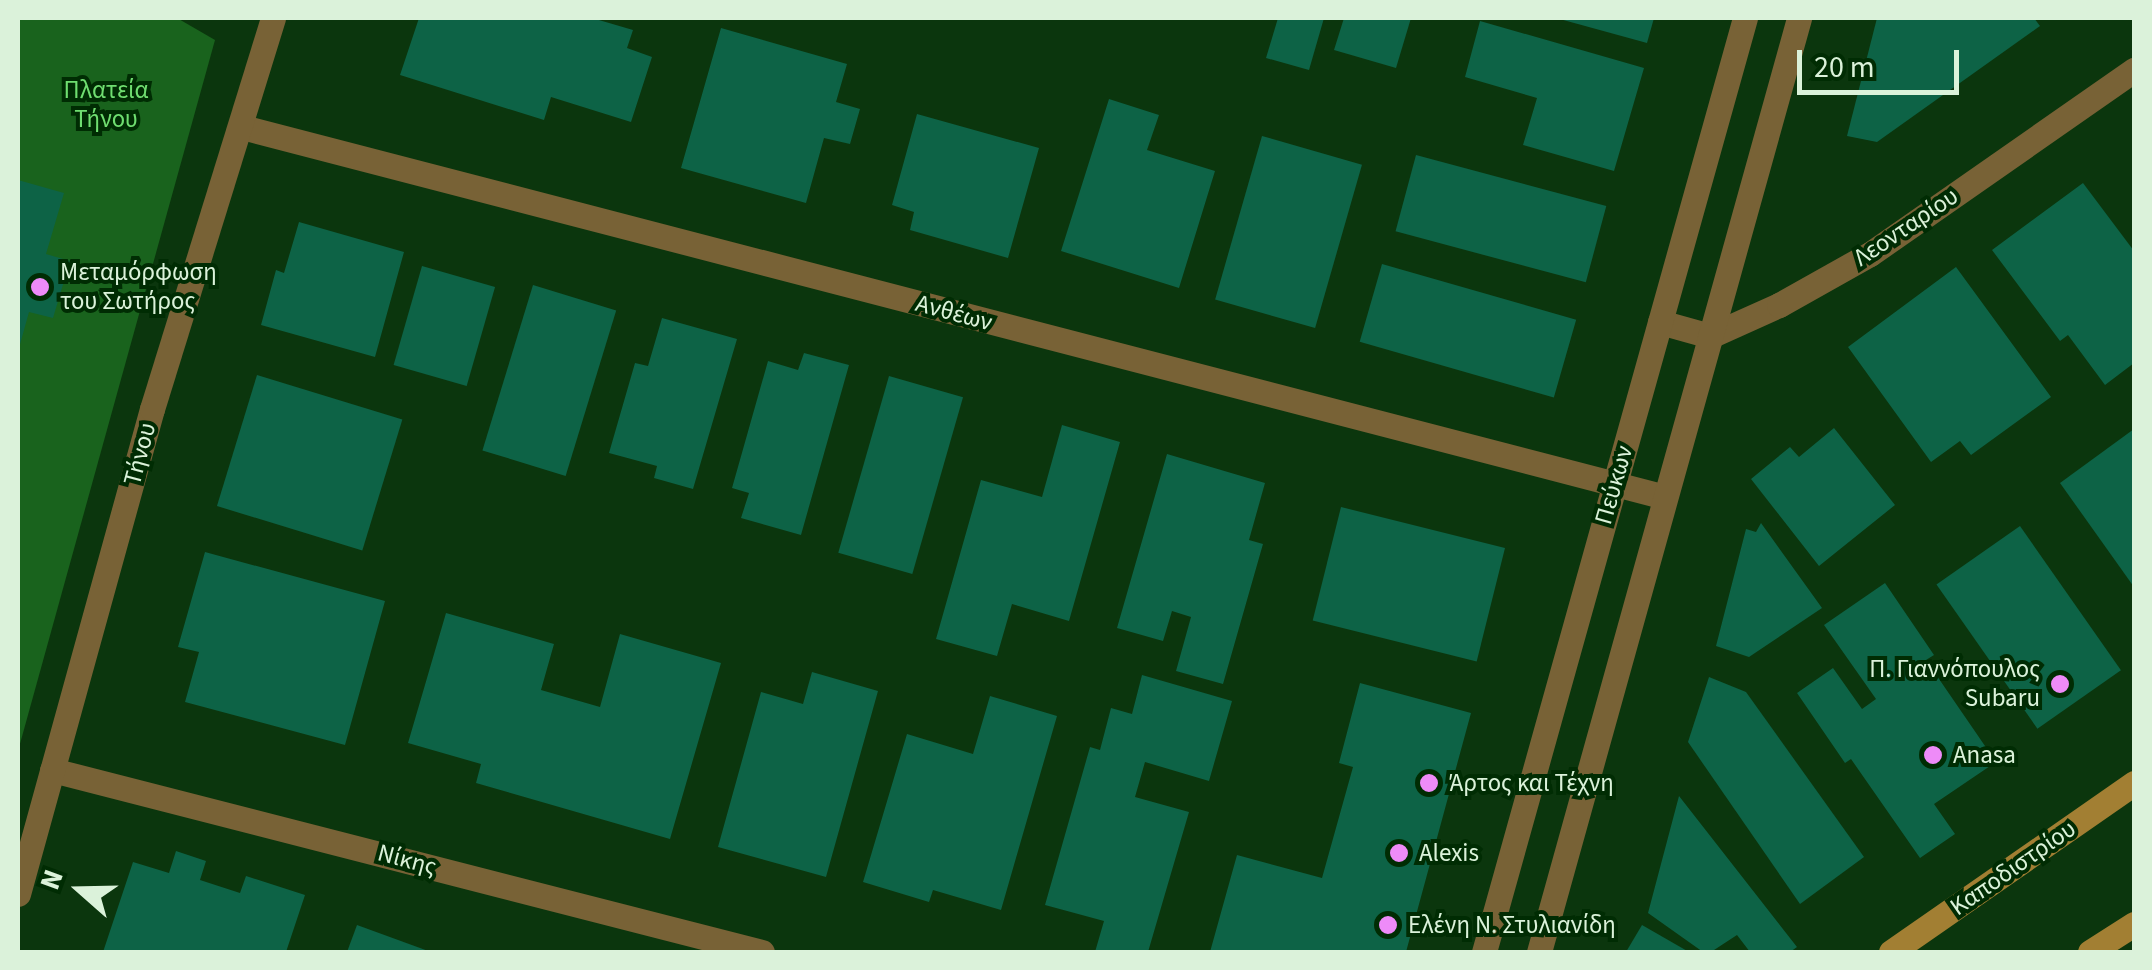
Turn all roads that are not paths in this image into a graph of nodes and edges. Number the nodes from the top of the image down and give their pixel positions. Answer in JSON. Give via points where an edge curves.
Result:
{"nodes":[{"id":1,"x":273,"y":18,"type":"edge"},
{"id":2,"x":1745,"y":18,"type":"edge"},
{"id":3,"x":1798,"y":18,"type":"edge"},
{"id":4,"x":2134,"y":70,"type":"edge"},
{"id":5,"x":242,"y":127,"type":"junction"},
{"id":6,"x":1660,"y":322,"type":"junction"},
{"id":7,"x":1710,"y":336,"type":"junction"},
{"id":8,"x":1614,"y":485,"type":"junction"},
{"id":9,"x":1665,"y":497,"type":"junction"},
{"id":10,"x":52,"y":770,"type":"junction"},
{"id":11,"x":2134,"y":783,"type":"edge"},
{"id":12,"x":18,"y":894,"type":"edge"},
{"id":13,"x":2134,"y":924,"type":"edge"},
{"id":14,"x":762,"y":952,"type":"edge"},
{"id":15,"x":1484,"y":952,"type":"edge"},
{"id":16,"x":1539,"y":952,"type":"edge"},
{"id":17,"x":1891,"y":952,"type":"edge"},
{"id":18,"x":2090,"y":952,"type":"edge"}],
"edges":[{"from":1,"to":5,"type":"street","name":"Τήνου"},
{"from":2,"to":6,"type":"street","name":"Πεύκων"},
{"from":3,"to":7,"type":"street","name":"Πεύκων"},
{"from":4,"to":7,"type":"street","name":"Λεονταρίου","via":[[1870,254]]},
{"from":5,"to":8,"type":"street","name":"Ανθέων"},
{"from":5,"to":10,"type":"street","name":"Τήνου","via":[[152,409]]},
{"from":6,"to":7,"type":"street"},
{"from":6,"to":8,"type":"street","name":"Πεύκων"},
{"from":7,"to":9,"type":"street","name":"Πεύκων"},
{"from":8,"to":9,"type":"street","name":"Ανθέων"},
{"from":8,"to":15,"type":"street","name":"Πεύκων"},
{"from":9,"to":16,"type":"street","name":"Πεύκων"},
{"from":10,"to":12,"type":"street","name":"Τήνου"},
{"from":10,"to":14,"type":"street","name":"Νίκης"},
{"from":11,"to":17,"type":"main road","name":"Καποδιστρίου"},
{"from":13,"to":18,"type":"main road"}]}
